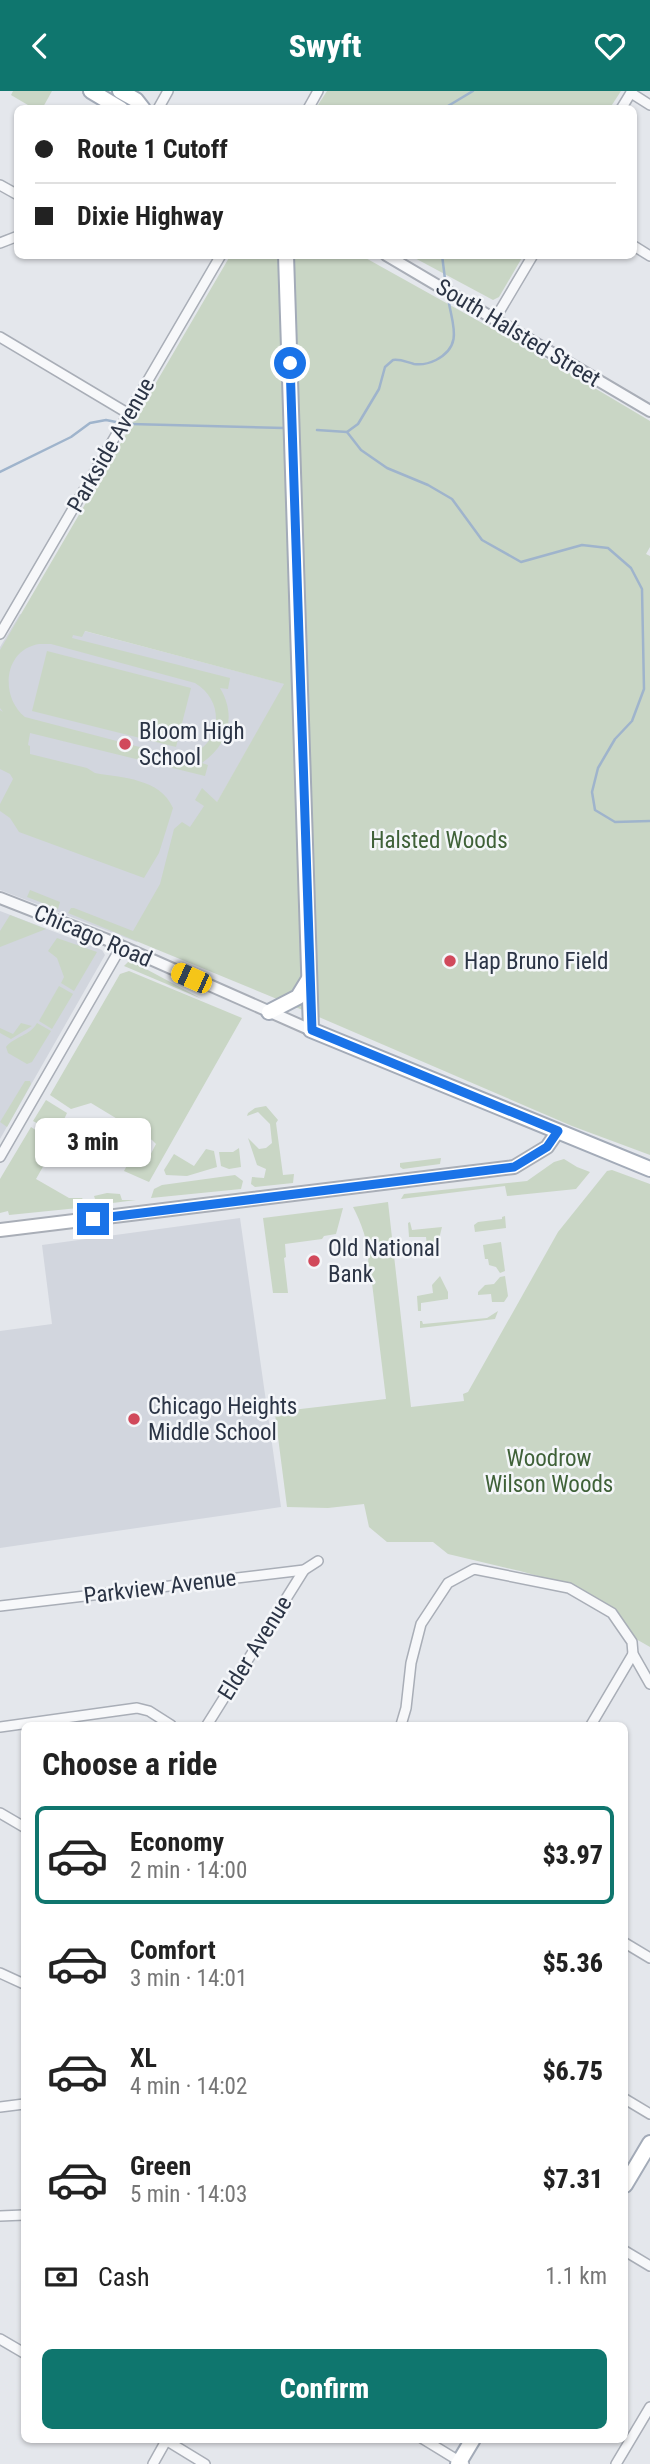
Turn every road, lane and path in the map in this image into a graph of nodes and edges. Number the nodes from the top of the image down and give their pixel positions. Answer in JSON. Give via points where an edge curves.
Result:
{"nodes":[{"id":1,"x":91,"y":91,"type":"edge"},
{"id":2,"x":120,"y":91,"type":"edge"},
{"id":3,"x":631,"y":92,"type":"edge"},
{"id":4,"x":650,"y":104,"type":"edge"},
{"id":5,"x":114,"y":105,"type":"edge"},
{"id":6,"x":140,"y":105,"type":"edge"},
{"id":7,"x":219,"y":259,"type":"edge"},
{"id":8,"x":286,"y":259,"type":"edge"},
{"id":9,"x":393,"y":259,"type":"edge"},
{"id":10,"x":531,"y":259,"type":"edge"},
{"id":11,"x":495,"y":319,"type":"junction"},
{"id":12,"x":0,"y":337,"type":"edge"},
{"id":13,"x":650,"y":411,"type":"edge"},
{"id":14,"x":129,"y":414,"type":"junction"},
{"id":15,"x":0,"y":634,"type":"edge"},
{"id":16,"x":0,"y":898,"type":"edge"},
{"id":17,"x":121,"y":947,"type":"junction"},
{"id":18,"x":310,"y":978,"type":"junction"},
{"id":19,"x":269,"y":1012,"type":"junction"},
{"id":20,"x":312,"y":1030,"type":"junction"},
{"id":21,"x":558,"y":1131,"type":"junction"},
{"id":22,"x":0,"y":1157,"type":"edge"},
{"id":23,"x":650,"y":1168,"type":"edge"},
{"id":24,"x":0,"y":1230,"type":"edge"},
{"id":25,"x":318,"y":1561,"type":"dead end"},
{"id":26,"x":304,"y":1570,"type":"junction"},
{"id":27,"x":0,"y":1606,"type":"edge"},
{"id":28,"x":633,"y":1654,"type":"junction"},
{"id":29,"x":650,"y":1684,"type":"edge"},
{"id":30,"x":36,"y":1722,"type":"edge"},
{"id":31,"x":166,"y":1722,"type":"edge"},
{"id":32,"x":209,"y":1722,"type":"edge"},
{"id":33,"x":402,"y":1722,"type":"edge"},
{"id":34,"x":593,"y":1722,"type":"edge"},
{"id":35,"x":21,"y":1724,"type":"edge"},
{"id":36,"x":0,"y":1727,"type":"edge"},
{"id":37,"x":0,"y":1813,"type":"edge"},
{"id":38,"x":21,"y":1825,"type":"edge"},
{"id":39,"x":628,"y":1945,"type":"edge"},
{"id":40,"x":650,"y":1958,"type":"edge"},
{"id":41,"x":2,"y":1976,"type":"edge"},
{"id":42,"x":21,"y":1983,"type":"edge"},
{"id":43,"x":628,"y":2101,"type":"edge"},
{"id":44,"x":21,"y":2104,"type":"edge"},
{"id":45,"x":0,"y":2107,"type":"edge"},
{"id":46,"x":650,"y":2114,"type":"edge"},
{"id":47,"x":650,"y":2143,"type":"edge"},
{"id":48,"x":628,"y":2180,"type":"edge"},
{"id":49,"x":21,"y":2215,"type":"edge"},
{"id":50,"x":0,"y":2216,"type":"edge"},
{"id":51,"x":628,"y":2253,"type":"edge"},
{"id":52,"x":650,"y":2266,"type":"edge"},
{"id":53,"x":0,"y":2339,"type":"edge"},
{"id":54,"x":21,"y":2351,"type":"edge"},
{"id":55,"x":650,"y":2407,"type":"edge"},
{"id":56,"x":164,"y":2443,"type":"edge"},
{"id":57,"x":171,"y":2443,"type":"edge"},
{"id":58,"x":429,"y":2443,"type":"edge"},
{"id":59,"x":471,"y":2443,"type":"edge"},
{"id":60,"x":461,"y":2463,"type":"edge"},
{"id":61,"x":153,"y":2464,"type":"edge"},
{"id":62,"x":205,"y":2464,"type":"edge"},
{"id":63,"x":616,"y":2464,"type":"edge"}],
"edges":[{"from":1,"to":5,"type":"main road"},
{"from":2,"to":6,"type":"main road"},
{"from":3,"to":4,"type":"street"},
{"from":7,"to":14,"type":"street","name":"Parkside Avenue"},
{"from":8,"to":18,"type":"main road"},
{"from":9,"to":11,"type":"street","name":"South Halsted Street"},
{"from":10,"to":11,"type":"street"},
{"from":11,"to":13,"type":"street","name":"South Halsted Street"},
{"from":12,"to":14,"type":"street"},
{"from":14,"to":15,"type":"street","name":"Parkside Avenue"},
{"from":16,"to":17,"type":"street","name":"Chicago Road"},
{"from":17,"to":19,"type":"street","name":"Chicago Road"},
{"from":17,"to":22,"type":"street"},
{"from":18,"to":19,"type":"main road","via":[[298,997]]},
{"from":18,"to":20,"type":"main road"},
{"from":19,"to":20,"type":"street","name":"Chicago Road"},
{"from":20,"to":21,"type":"main road","name":"Chicago Road"},
{"from":21,"to":23,"type":"main road","name":"Chicago Road"},
{"from":21,"to":24,"type":"main road","via":[[547,1147],[514,1167]]},
{"from":25,"to":26,"type":"street","name":"Parkview Avenue"},
{"from":26,"to":27,"type":"street","name":"Parkview Avenue"},
{"from":26,"to":32,"type":"street","name":"Elder Avenue"},
{"from":28,"to":29,"type":"street"},
{"from":28,"to":33,"type":"street","via":[[632,1642],[612,1612],[569,1588],[474,1569],[449,1583],[421,1625]]},
{"from":28,"to":34,"type":"street"},
{"from":30,"to":31,"type":"street","via":[[137,1708]]},
{"from":35,"to":36,"type":"street"},
{"from":37,"to":38,"type":"street"},
{"from":39,"to":40,"type":"street"},
{"from":41,"to":42,"type":"street"},
{"from":43,"to":46,"type":"street"},
{"from":44,"to":45,"type":"street"},
{"from":47,"to":48,"type":"main road"},
{"from":49,"to":50,"type":"street"},
{"from":51,"to":52,"type":"street"},
{"from":53,"to":54,"type":"street"},
{"from":55,"to":63,"type":"street"},
{"from":56,"to":61,"type":"street"},
{"from":57,"to":62,"type":"street"},
{"from":58,"to":60,"type":"street"},
{"from":59,"to":60,"type":"main road"}]}
